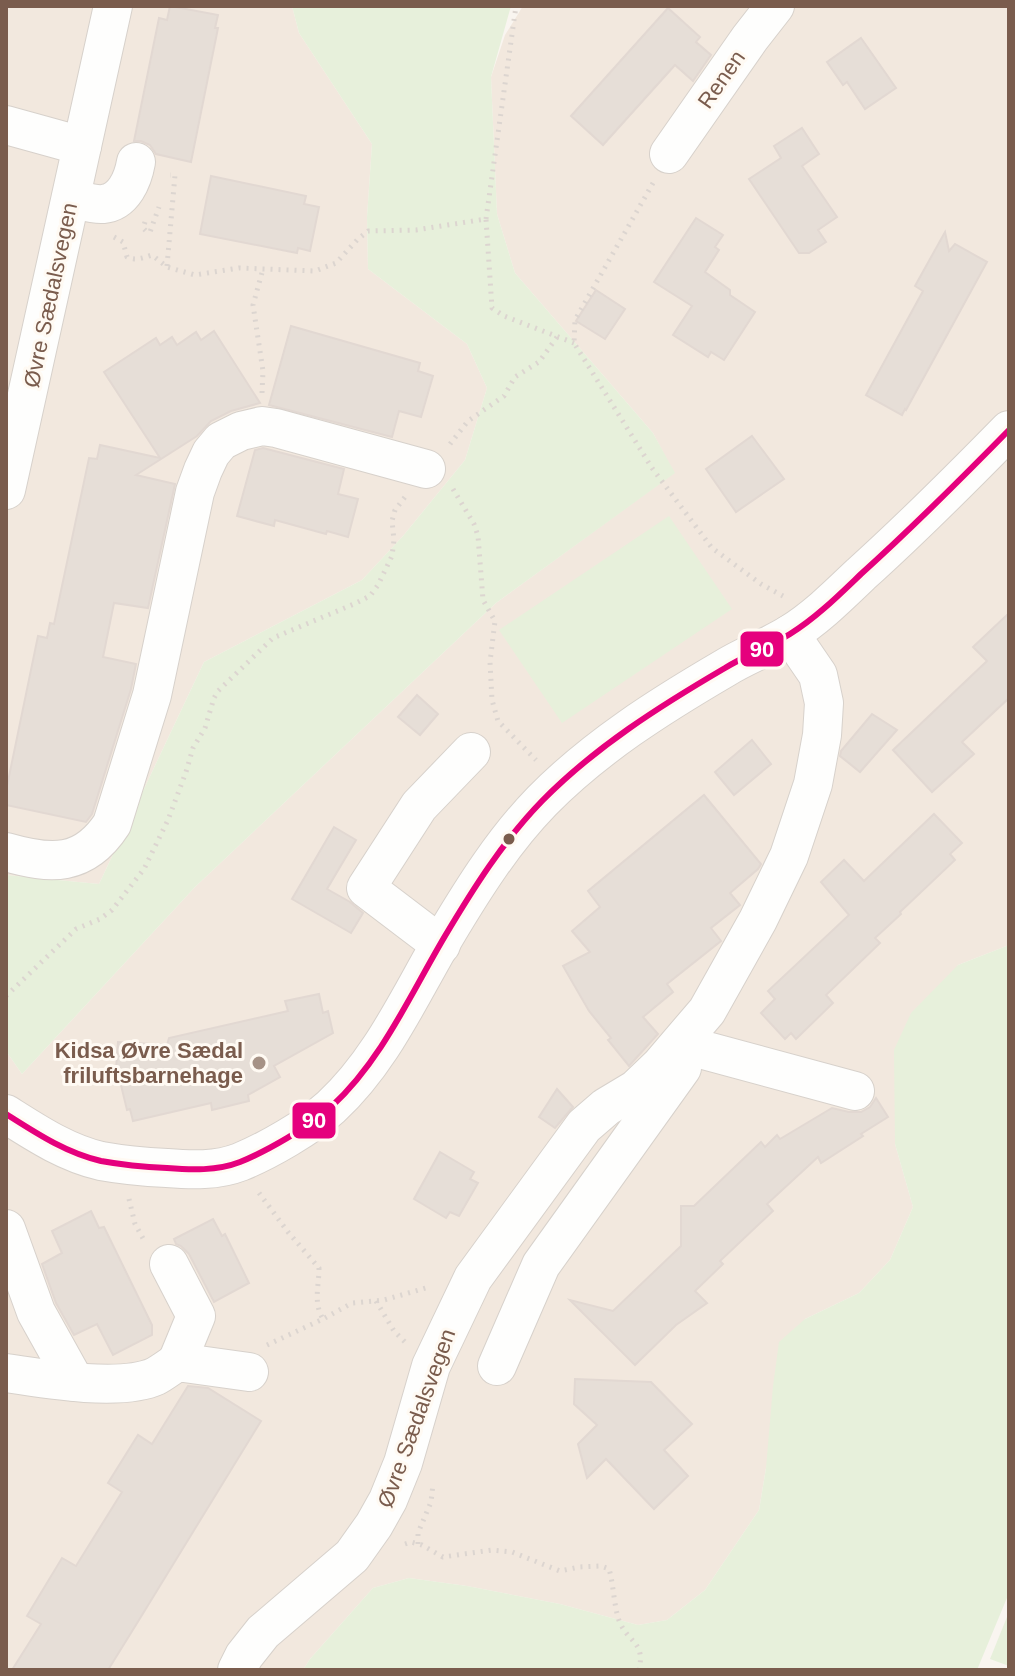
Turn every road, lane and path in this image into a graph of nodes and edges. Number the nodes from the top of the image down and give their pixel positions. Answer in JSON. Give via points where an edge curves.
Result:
{"nodes":[{"id":1,"x":113,"y":6,"type":"edge"},
{"id":2,"x":516,"y":6,"type":"edge"},
{"id":3,"x":775,"y":6,"type":"edge"},
{"id":4,"x":6,"y":125,"type":"edge"},
{"id":5,"x":82,"y":146,"type":"junction"},
{"id":6,"x":669,"y":154,"type":"joint"},
{"id":7,"x":148,"y":183,"type":"junction"},
{"id":8,"x":71,"y":198,"type":"junction"},
{"id":9,"x":486,"y":219,"type":"junction"},
{"id":10,"x":118,"y":240,"type":"dead end"},
{"id":11,"x":167,"y":267,"type":"junction"},
{"id":12,"x":263,"y":269,"type":"junction"},
{"id":13,"x":557,"y":337,"type":"junction"},
{"id":14,"x":574,"y":343,"type":"junction"},
{"id":15,"x":262,"y":426,"type":"junction"},
{"id":16,"x":1009,"y":430,"type":"edge"},
{"id":17,"x":420,"y":467,"type":"junction"},
{"id":18,"x":6,"y":490,"type":"edge"},
{"id":19,"x":788,"y":616,"type":"junction"},
{"id":20,"x":471,"y":752,"type":"dead end"},
{"id":21,"x":543,"y":766,"type":"dead end"},
{"id":22,"x":6,"y":852,"type":"edge"},
{"id":23,"x":441,"y":945,"type":"junction"},
{"id":24,"x":6,"y":996,"type":"edge"},
{"id":25,"x":707,"y":1011,"type":"junction"},
{"id":26,"x":696,"y":1048,"type":"junction"},
{"id":27,"x":855,"y":1091,"type":"dead end"},
{"id":28,"x":6,"y":1114,"type":"edge"},
{"id":29,"x":257,"y":1189,"type":"dead end"},
{"id":30,"x":127,"y":1191,"type":"dead end"},
{"id":31,"x":6,"y":1229,"type":"edge"},
{"id":32,"x":169,"y":1264,"type":"joint"},
{"id":33,"x":478,"y":1272,"type":"junction"},
{"id":34,"x":376,"y":1301,"type":"junction"},
{"id":35,"x":323,"y":1319,"type":"junction"},
{"id":36,"x":177,"y":1362,"type":"junction"},
{"id":37,"x":432,"y":1364,"type":"junction"},
{"id":38,"x":497,"y":1366,"type":"dead end"},
{"id":39,"x":232,"y":1370,"type":"joint"},
{"id":40,"x":6,"y":1373,"type":"edge"},
{"id":41,"x":75,"y":1382,"type":"junction"},
{"id":42,"x":402,"y":1545,"type":"dead end"},
{"id":43,"x":237,"y":1670,"type":"edge"},
{"id":44,"x":639,"y":1670,"type":"edge"}],
"edges":[{"from":1,"to":5,"type":"street","name":"Øvre Sædalsvegen"},
{"from":2,"to":9,"type":"path"},
{"from":3,"to":6,"type":"street","name":"Renen"},
{"from":4,"to":5,"type":"street"},
{"from":5,"to":8,"type":"street","name":"Øvre Sædalsvegen"},
{"from":6,"to":14,"type":"path","via":[[575,320]]},
{"from":7,"to":7,"type":"path","via":[[150,232],[143,228],[151,201]]},
{"from":7,"to":8,"type":"street","via":[[101,204]]},
{"from":7,"to":11,"type":"path","via":[[175,175]]},
{"from":8,"to":18,"type":"street","name":"Øvre Sædalsvegen"},
{"from":9,"to":12,"type":"path","via":[[368,231],[336,263],[315,271]]},
{"from":9,"to":13,"type":"path","via":[[492,308]]},
{"from":10,"to":11,"type":"path","via":[[127,257],[152,255]]},
{"from":11,"to":12,"type":"path","via":[[195,275]]},
{"from":12,"to":15,"type":"path","via":[[253,305],[263,371]]},
{"from":13,"to":14,"type":"path"},
{"from":13,"to":17,"type":"path","via":[[539,362],[515,377],[504,396],[468,421]]},
{"from":14,"to":19,"type":"path","via":[[652,468],[712,548],[761,584]]},
{"from":15,"to":17,"type":"street"},
{"from":15,"to":22,"type":"street","via":[[221,441],[203,470],[152,695],[112,824],[93,846],[66,860]]},
{"from":16,"to":19,"type":"street","via":[[819,613]]},
{"from":17,"to":21,"type":"path","via":[[444,475],[474,524],[483,600],[495,621],[492,700],[498,721]]},
{"from":17,"to":24,"type":"path","via":[[395,510],[392,556],[370,596],[273,638],[218,691],[144,869],[112,910],[76,929]]},
{"from":19,"to":23,"type":"street","via":[[727,666],[620,734],[543,801],[509,839]]},
{"from":19,"to":25,"type":"street","name":"Øvre Sædalsvegen","via":[[818,675],[824,703],[813,784],[789,856]]},
{"from":20,"to":23,"type":"street","via":[[419,806],[366,888]]},
{"from":23,"to":28,"type":"street","via":[[362,1074],[330,1109],[237,1163],[181,1169],[97,1160],[61,1147]]},
{"from":25,"to":26,"type":"street","name":"Øvre Sædalsvegen"},
{"from":25,"to":33,"type":"street","name":"Øvre Sædalsvegen","via":[[636,1089],[584,1126]]},
{"from":26,"to":27,"type":"street"},
{"from":26,"to":38,"type":"street","name":"Øvre Sædalsvegen","via":[[541,1265]]},
{"from":29,"to":35,"type":"path","via":[[319,1268],[316,1303]]},
{"from":30,"to":32,"type":"path","via":[[141,1236]]},
{"from":31,"to":41,"type":"street","via":[[36,1312]]},
{"from":32,"to":36,"type":"street","via":[[196,1316]]},
{"from":33,"to":34,"type":"path"},
{"from":33,"to":37,"type":"street","name":"Øvre Sædalsvegen"},
{"from":34,"to":35,"type":"path","via":[[352,1303]]},
{"from":34,"to":37,"type":"path","via":[[394,1331]]},
{"from":35,"to":39,"type":"path"},
{"from":36,"to":39,"type":"street"},
{"from":36,"to":41,"type":"street","via":[[155,1377],[128,1383]]},
{"from":37,"to":43,"type":"street","name":"Øvre Sædalsvegen","via":[[403,1463],[374,1525],[352,1556],[263,1632]]},
{"from":40,"to":41,"type":"street"},
{"from":42,"to":44,"type":"path","via":[[422,1545],[443,1557],[512,1552],[560,1571],[609,1569],[620,1624],[638,1645]]}]}
